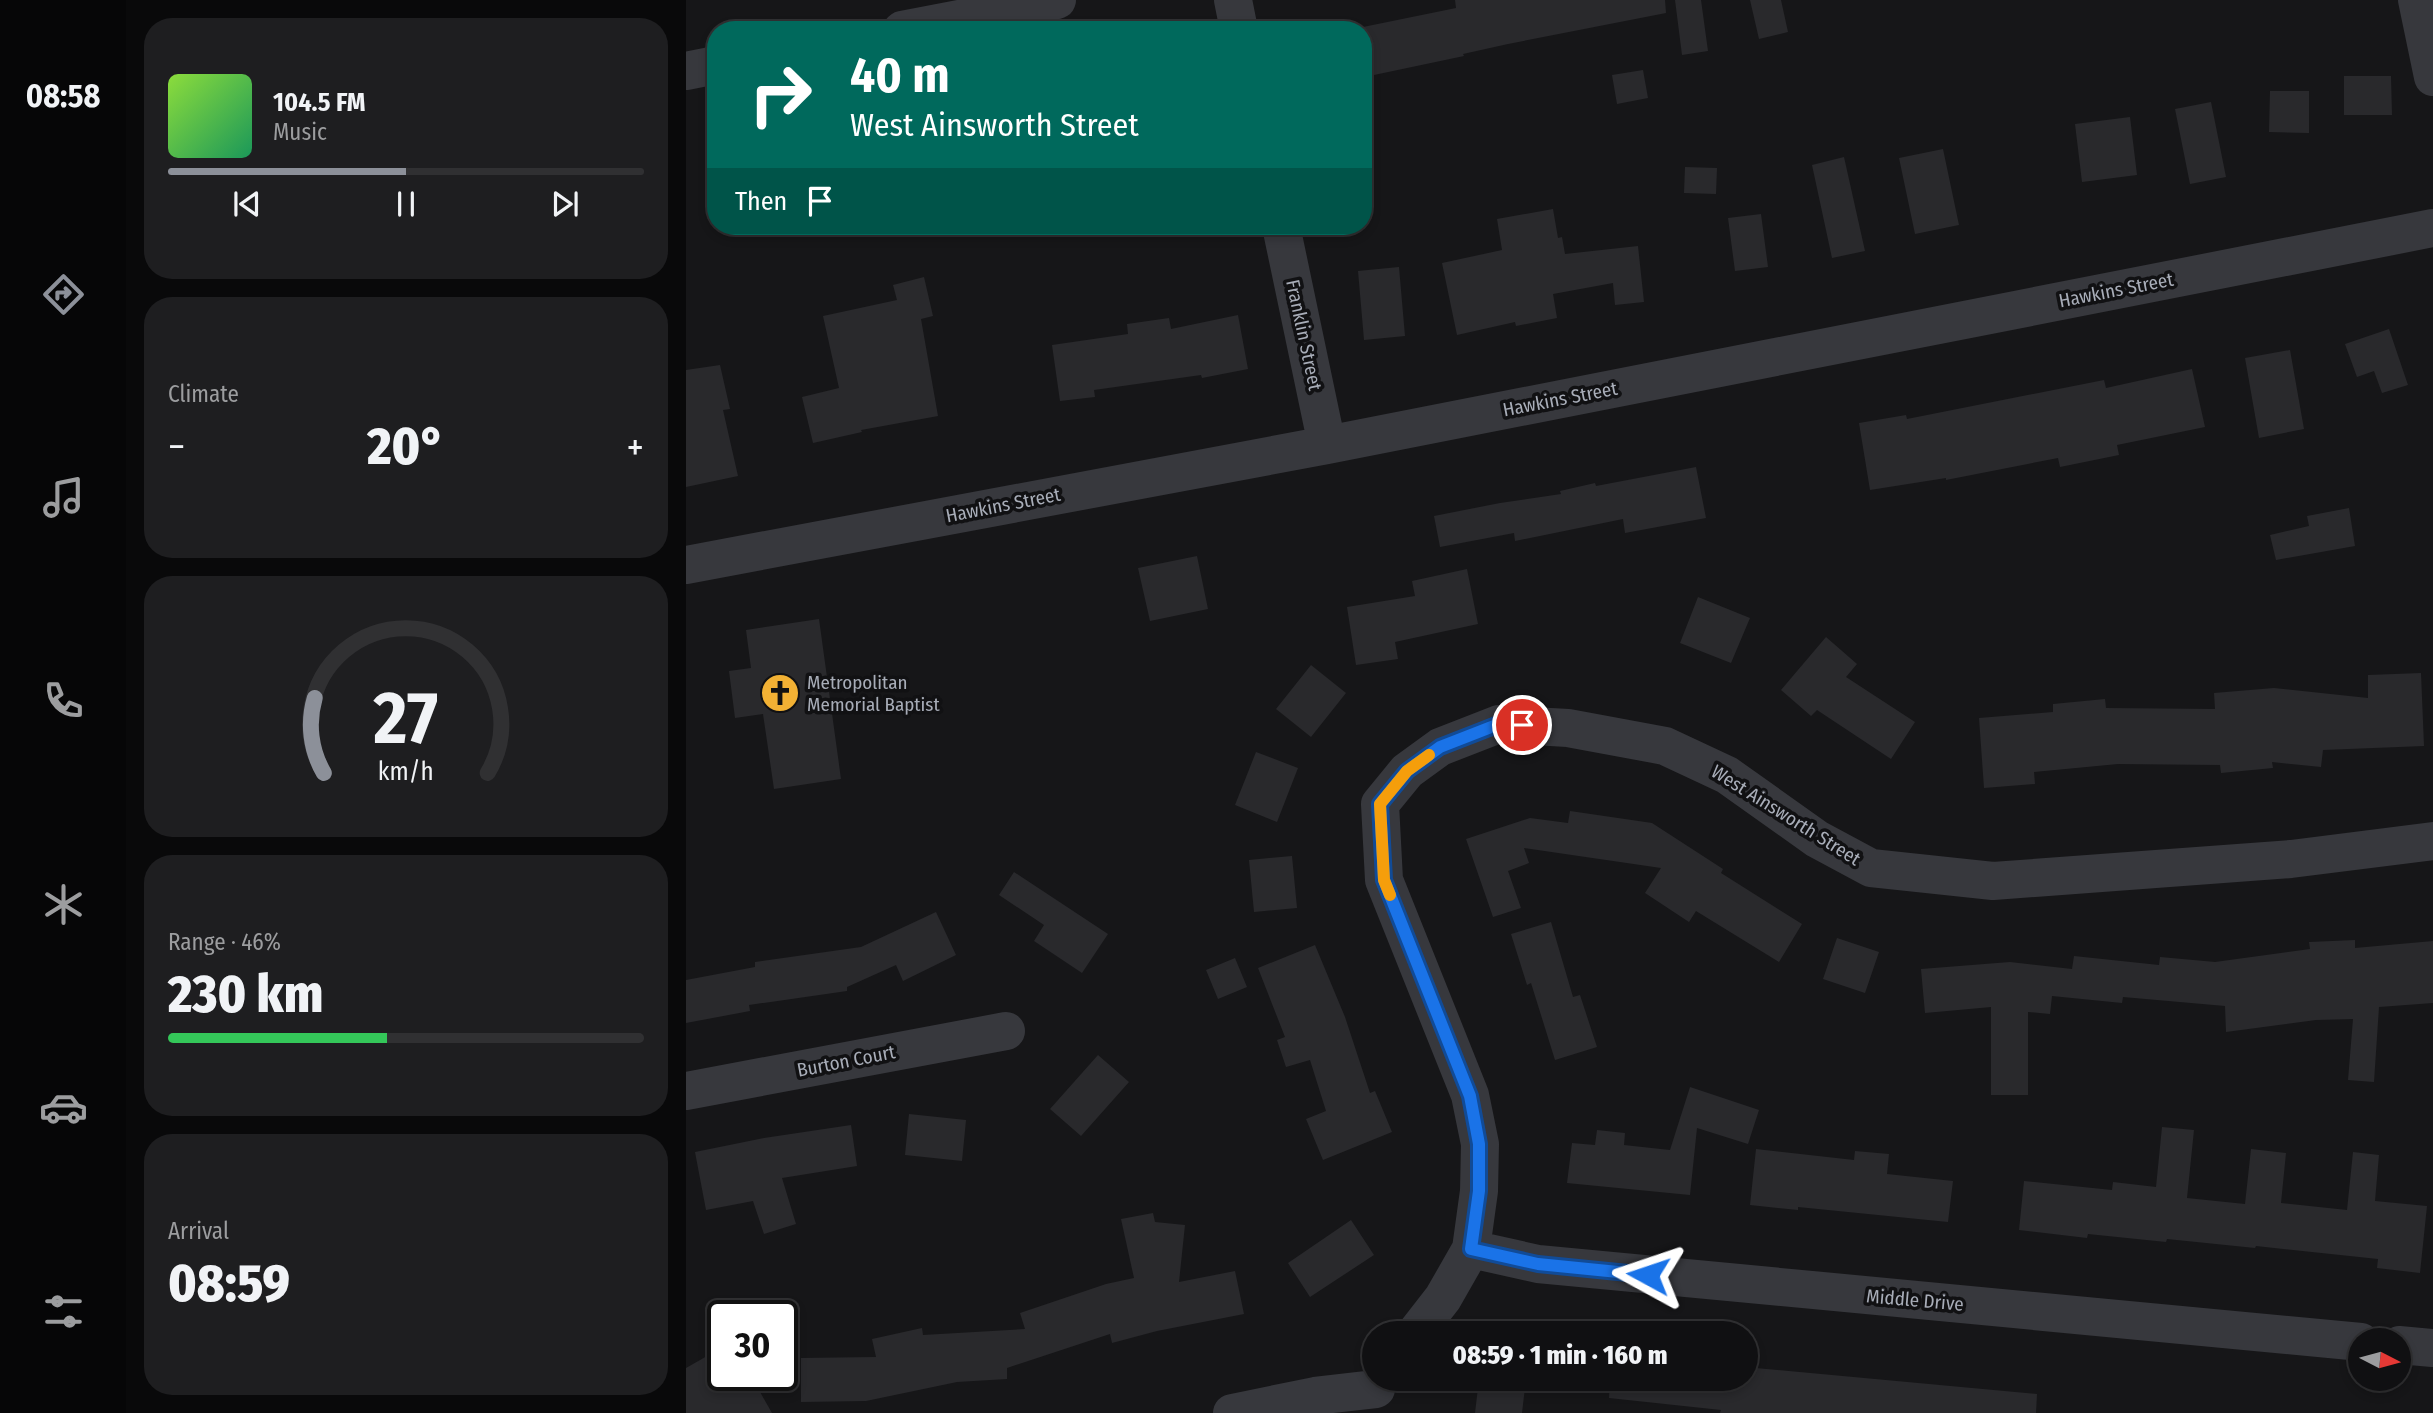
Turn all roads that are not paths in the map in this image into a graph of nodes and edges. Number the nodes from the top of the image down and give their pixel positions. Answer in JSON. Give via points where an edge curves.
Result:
{"nodes":[{"id":1,"x":1057,"y":0,"type":"edge"},
{"id":2,"x":1233,"y":0,"type":"edge"},
{"id":3,"x":2417,"y":0,"type":"edge"},
{"id":4,"x":948,"y":21,"type":"edge"},
{"id":5,"x":1237,"y":21,"type":"edge"},
{"id":6,"x":707,"y":67,"type":"edge"},
{"id":7,"x":686,"y":71,"type":"edge"},
{"id":8,"x":2433,"y":77,"type":"edge"},
{"id":9,"x":2433,"y":228,"type":"edge"},
{"id":10,"x":1283,"y":235,"type":"edge"},
{"id":11,"x":1327,"y":445,"type":"junction"},
{"id":12,"x":686,"y":565,"type":"edge"},
{"id":13,"x":2433,"y":841,"type":"edge"},
{"id":14,"x":1006,"y":1031,"type":"dead end"},
{"id":15,"x":686,"y":1091,"type":"edge"},
{"id":16,"x":1471,"y":1249,"type":"junction"},
{"id":17,"x":1425,"y":1321,"type":"edge"},
{"id":18,"x":2348,"y":1341,"type":"edge"},
{"id":19,"x":2412,"y":1346,"type":"edge"},
{"id":20,"x":2433,"y":1348,"type":"edge"},
{"id":21,"x":1378,"y":1394,"type":"edge"},
{"id":22,"x":1232,"y":1413,"type":"edge"}],
"edges":[{"from":1,"to":4,"type":"street"},
{"from":2,"to":5,"type":"street"},
{"from":3,"to":8,"type":"street"},
{"from":6,"to":7,"type":"street"},
{"from":9,"to":11,"type":"street","name":"Hawkins Street"},
{"from":10,"to":11,"type":"street","name":"Franklin Street"},
{"from":11,"to":12,"type":"street","name":"Hawkins Street"},
{"from":13,"to":16,"type":"street","name":"West Ainsworth Street","via":[[2291,859],[1993,881],[1871,868],[1817,839],[1727,775],[1665,746],[1568,728],[1499,724],[1440,747],[1407,771],[1380,804],[1384,880],[1470,1096],[1479,1144],[1479,1191]]},
{"from":14,"to":15,"type":"street","name":"Burton Court"},
{"from":16,"to":17,"type":"street"},
{"from":16,"to":18,"type":"street","name":"Middle Drive","via":[[1538,1264]]},
{"from":19,"to":20,"type":"street"},
{"from":21,"to":22,"type":"street","via":[[1315,1396]]}]}
